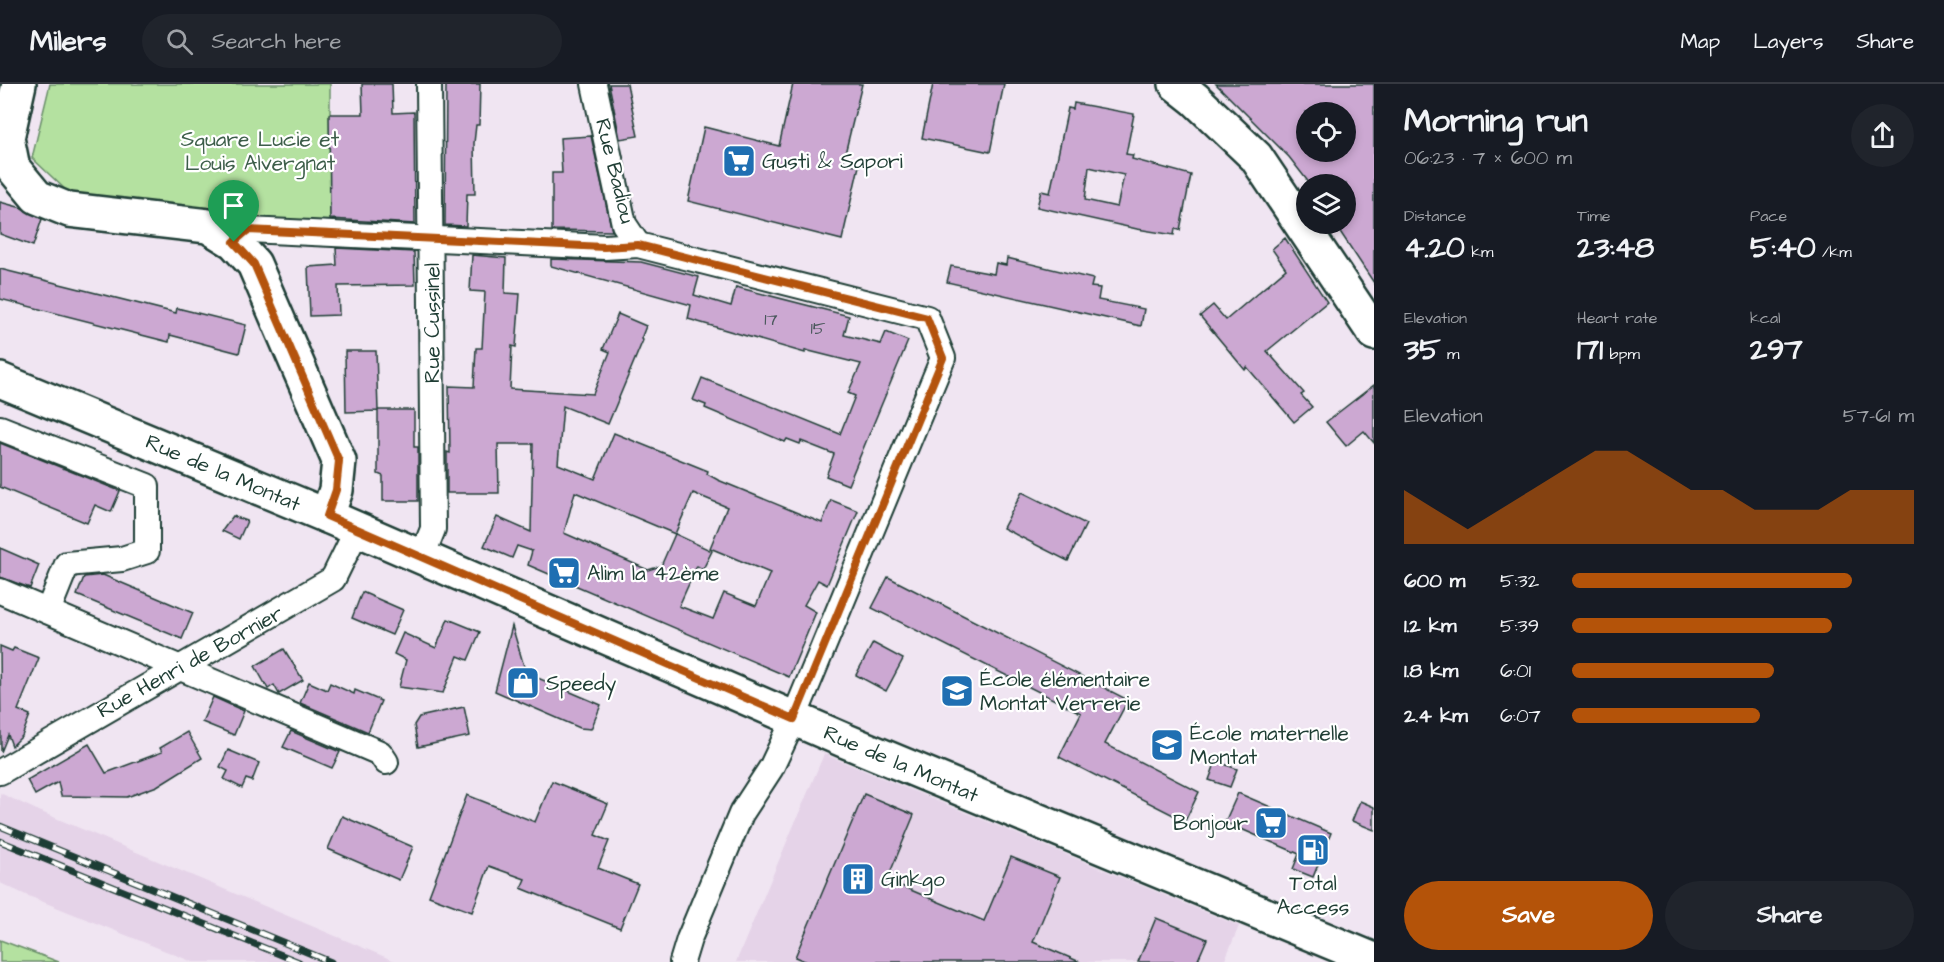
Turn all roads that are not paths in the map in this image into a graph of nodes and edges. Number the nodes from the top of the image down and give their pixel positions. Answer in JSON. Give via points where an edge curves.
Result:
{"nodes":[{"id":1,"x":19,"y":84,"type":"edge"},
{"id":2,"x":429,"y":84,"type":"edge"},
{"id":3,"x":594,"y":84,"type":"edge"},
{"id":4,"x":1176,"y":84,"type":"edge"},
{"id":5,"x":432,"y":238,"type":"junction"},
{"id":6,"x":234,"y":242,"type":"junction"},
{"id":7,"x":638,"y":245,"type":"junction"},
{"id":8,"x":1374,"y":333,"type":"edge"},
{"id":9,"x":0,"y":380,"type":"edge"},
{"id":10,"x":0,"y":428,"type":"edge"},
{"id":11,"x":327,"y":516,"type":"junction"},
{"id":12,"x":357,"y":530,"type":"junction"},
{"id":13,"x":420,"y":559,"type":"junction"},
{"id":14,"x":0,"y":591,"type":"edge"},
{"id":15,"x":48,"y":611,"type":"junction"},
{"id":16,"x":181,"y":666,"type":"junction"},
{"id":17,"x":794,"y":719,"type":"junction"},
{"id":18,"x":386,"y":762,"type":"dead end"},
{"id":19,"x":0,"y":772,"type":"edge"},
{"id":20,"x":1374,"y":960,"type":"edge"},
{"id":21,"x":682,"y":962,"type":"edge"}],
"edges":[{"from":1,"to":6,"type":"main road","via":[[7,138],[14,168],[37,197],[69,210],[208,226]]},
{"from":2,"to":5,"type":"street","name":"Rue Cussinel"},
{"from":3,"to":7,"type":"street","name":"Rue Badiou","via":[[624,224]]},
{"from":4,"to":8,"type":"main road","via":[[1256,157]]},
{"from":5,"to":6,"type":"street","via":[[248,230]]},
{"from":5,"to":7,"type":"street","via":[[604,247]]},
{"from":5,"to":13,"type":"street","name":"Rue Cussinel","via":[[433,529]]},
{"from":6,"to":11,"type":"main road","via":[[254,264],[339,461],[336,490]]},
{"from":7,"to":17,"type":"street","name":"Rue Badiou","via":[[927,318],[943,358]]},
{"from":9,"to":11,"type":"main road","name":"Rue de la Montat"},
{"from":10,"to":15,"type":"street","via":[[147,486],[147,551],[122,559],[67,564]]},
{"from":11,"to":12,"type":"main road","name":"Rue de la Montat"},
{"from":12,"to":13,"type":"main road","name":"Rue de la Montat"},
{"from":12,"to":16,"type":"street","name":"Rue Henri de Bornier","via":[[333,579]]},
{"from":13,"to":17,"type":"main road","name":"Rue de la Montat"},
{"from":14,"to":15,"type":"street"},
{"from":15,"to":16,"type":"street"},
{"from":16,"to":18,"type":"street","via":[[380,753]]},
{"from":16,"to":19,"type":"street","name":"Rue Henri de Bornier"},
{"from":17,"to":20,"type":"main road","name":"Rue de la Montat"},
{"from":17,"to":21,"type":"street","via":[[771,768],[741,814]]}]}
